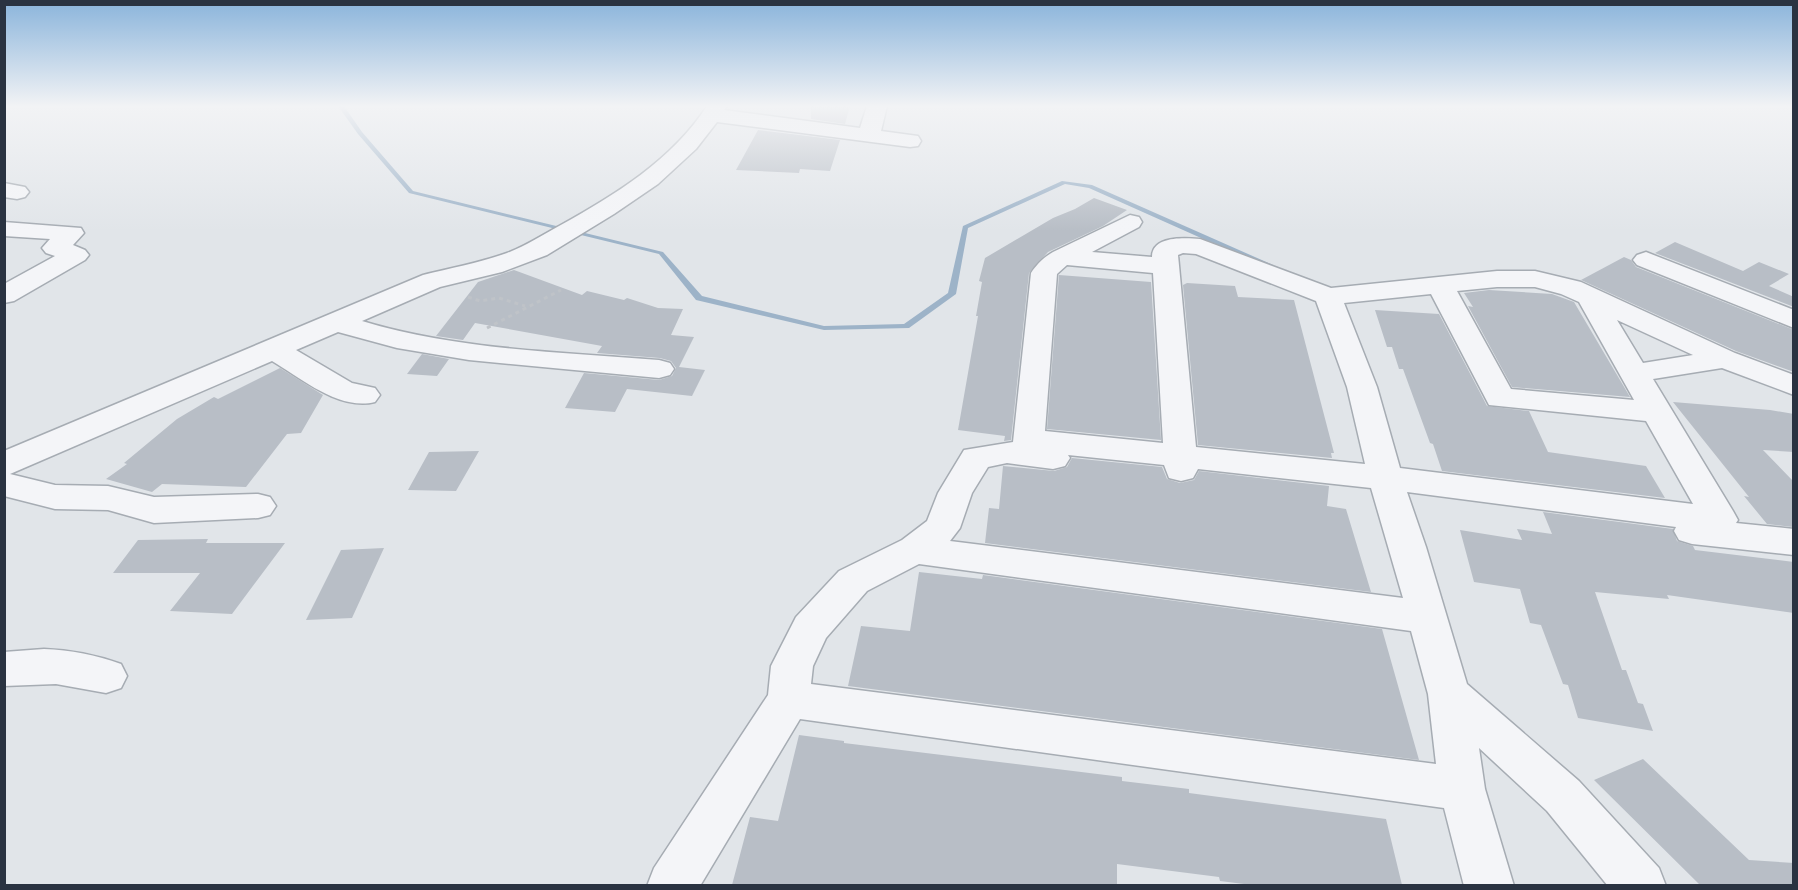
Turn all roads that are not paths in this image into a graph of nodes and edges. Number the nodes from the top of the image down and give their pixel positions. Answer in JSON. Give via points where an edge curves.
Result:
{"nodes":[{"id":1,"x":684,"y":148,"type":"edge"},
{"id":2,"x":1130,"y":222,"type":"dead end"},
{"id":3,"x":4,"y":229,"type":"edge"},
{"id":4,"x":1062,"y":257,"type":"junction"},
{"id":5,"x":1646,"y":260,"type":"dead end"},
{"id":6,"x":1166,"y":266,"type":"junction"},
{"id":7,"x":1441,"y":286,"type":"junction"},
{"id":8,"x":4,"y":295,"type":"edge"},
{"id":9,"x":1328,"y":296,"type":"junction"},
{"id":10,"x":1589,"y":296,"type":"junction"},
{"id":11,"x":1794,"y":320,"type":"edge"},
{"id":12,"x":335,"y":322,"type":"junction"},
{"id":13,"x":274,"y":350,"type":"junction"},
{"id":14,"x":1725,"y":359,"type":"junction"},
{"id":15,"x":659,"y":369,"type":"dead end"},
{"id":16,"x":1634,"y":374,"type":"junction"},
{"id":17,"x":1794,"y":386,"type":"edge"},
{"id":18,"x":364,"y":395,"type":"dead end"},
{"id":19,"x":1658,"y":412,"type":"junction"},
{"id":20,"x":1180,"y":463,"type":"junction"},
{"id":21,"x":4,"y":464,"type":"edge"},
{"id":22,"x":4,"y":484,"type":"edge"},
{"id":23,"x":1389,"y":486,"type":"junction"},
{"id":24,"x":258,"y":506,"type":"dead end"},
{"id":25,"x":1794,"y":542,"type":"edge"},
{"id":26,"x":915,"y":550,"type":"junction"},
{"id":27,"x":1426,"y":617,"type":"junction"},
{"id":28,"x":4,"y":669,"type":"edge"},
{"id":29,"x":106,"y":676,"type":"dead end"},
{"id":30,"x":1449,"y":694,"type":"junction"},
{"id":31,"x":789,"y":699,"type":"junction"},
{"id":32,"x":1462,"y":789,"type":"junction"},
{"id":33,"x":672,"y":885,"type":"edge"},
{"id":34,"x":1489,"y":885,"type":"edge"},
{"id":35,"x":1641,"y":885,"type":"edge"}],
"edges":[{"from":1,"to":12,"type":"street","via":[[622,200],[529,253],[483,270],[432,281]]},
{"from":2,"to":4,"type":"street"},
{"from":3,"to":8,"type":"street","via":[[72,233],[55,248],[77,254]]},
{"from":4,"to":6,"type":"street"},
{"from":4,"to":20,"type":"street","via":[[1044,273],[1028,440]]},
{"from":5,"to":11,"type":"street"},
{"from":6,"to":9,"type":"street","via":[[1165,252],[1170,248],[1200,247]]},
{"from":6,"to":20,"type":"street"},
{"from":7,"to":9,"type":"street"},
{"from":7,"to":10,"type":"street","via":[[1534,279]]},
{"from":7,"to":19,"type":"street","via":[[1500,398]]},
{"from":9,"to":23,"type":"street","via":[[1362,387]]},
{"from":10,"to":14,"type":"street"},
{"from":10,"to":16,"type":"street"},
{"from":12,"to":13,"type":"street"},
{"from":12,"to":15,"type":"street","via":[[405,341],[453,348]]},
{"from":13,"to":18,"type":"street","via":[[342,390]]},
{"from":13,"to":21,"type":"street"},
{"from":14,"to":16,"type":"street"},
{"from":14,"to":17,"type":"street"},
{"from":16,"to":19,"type":"street"},
{"from":19,"to":23,"type":"street","via":[[1720,520]]},
{"from":20,"to":23,"type":"street"},
{"from":20,"to":26,"type":"street","via":[[1007,452],[976,458],[955,493],[942,528]]},
{"from":22,"to":24,"type":"street","via":[[56,497],[108,498],[154,510]]},
{"from":23,"to":25,"type":"street","via":[[1486,509]]},
{"from":23,"to":27,"type":"street"},
{"from":26,"to":27,"type":"street"},
{"from":26,"to":31,"type":"street","via":[[853,581],[810,628],[792,666]]},
{"from":27,"to":30,"type":"street"},
{"from":28,"to":29,"type":"street","via":[[45,664]]},
{"from":30,"to":32,"type":"street"},
{"from":30,"to":35,"type":"street","via":[[1563,796]]},
{"from":31,"to":32,"type":"street"},
{"from":31,"to":33,"type":"street"},
{"from":32,"to":34,"type":"street"}]}
